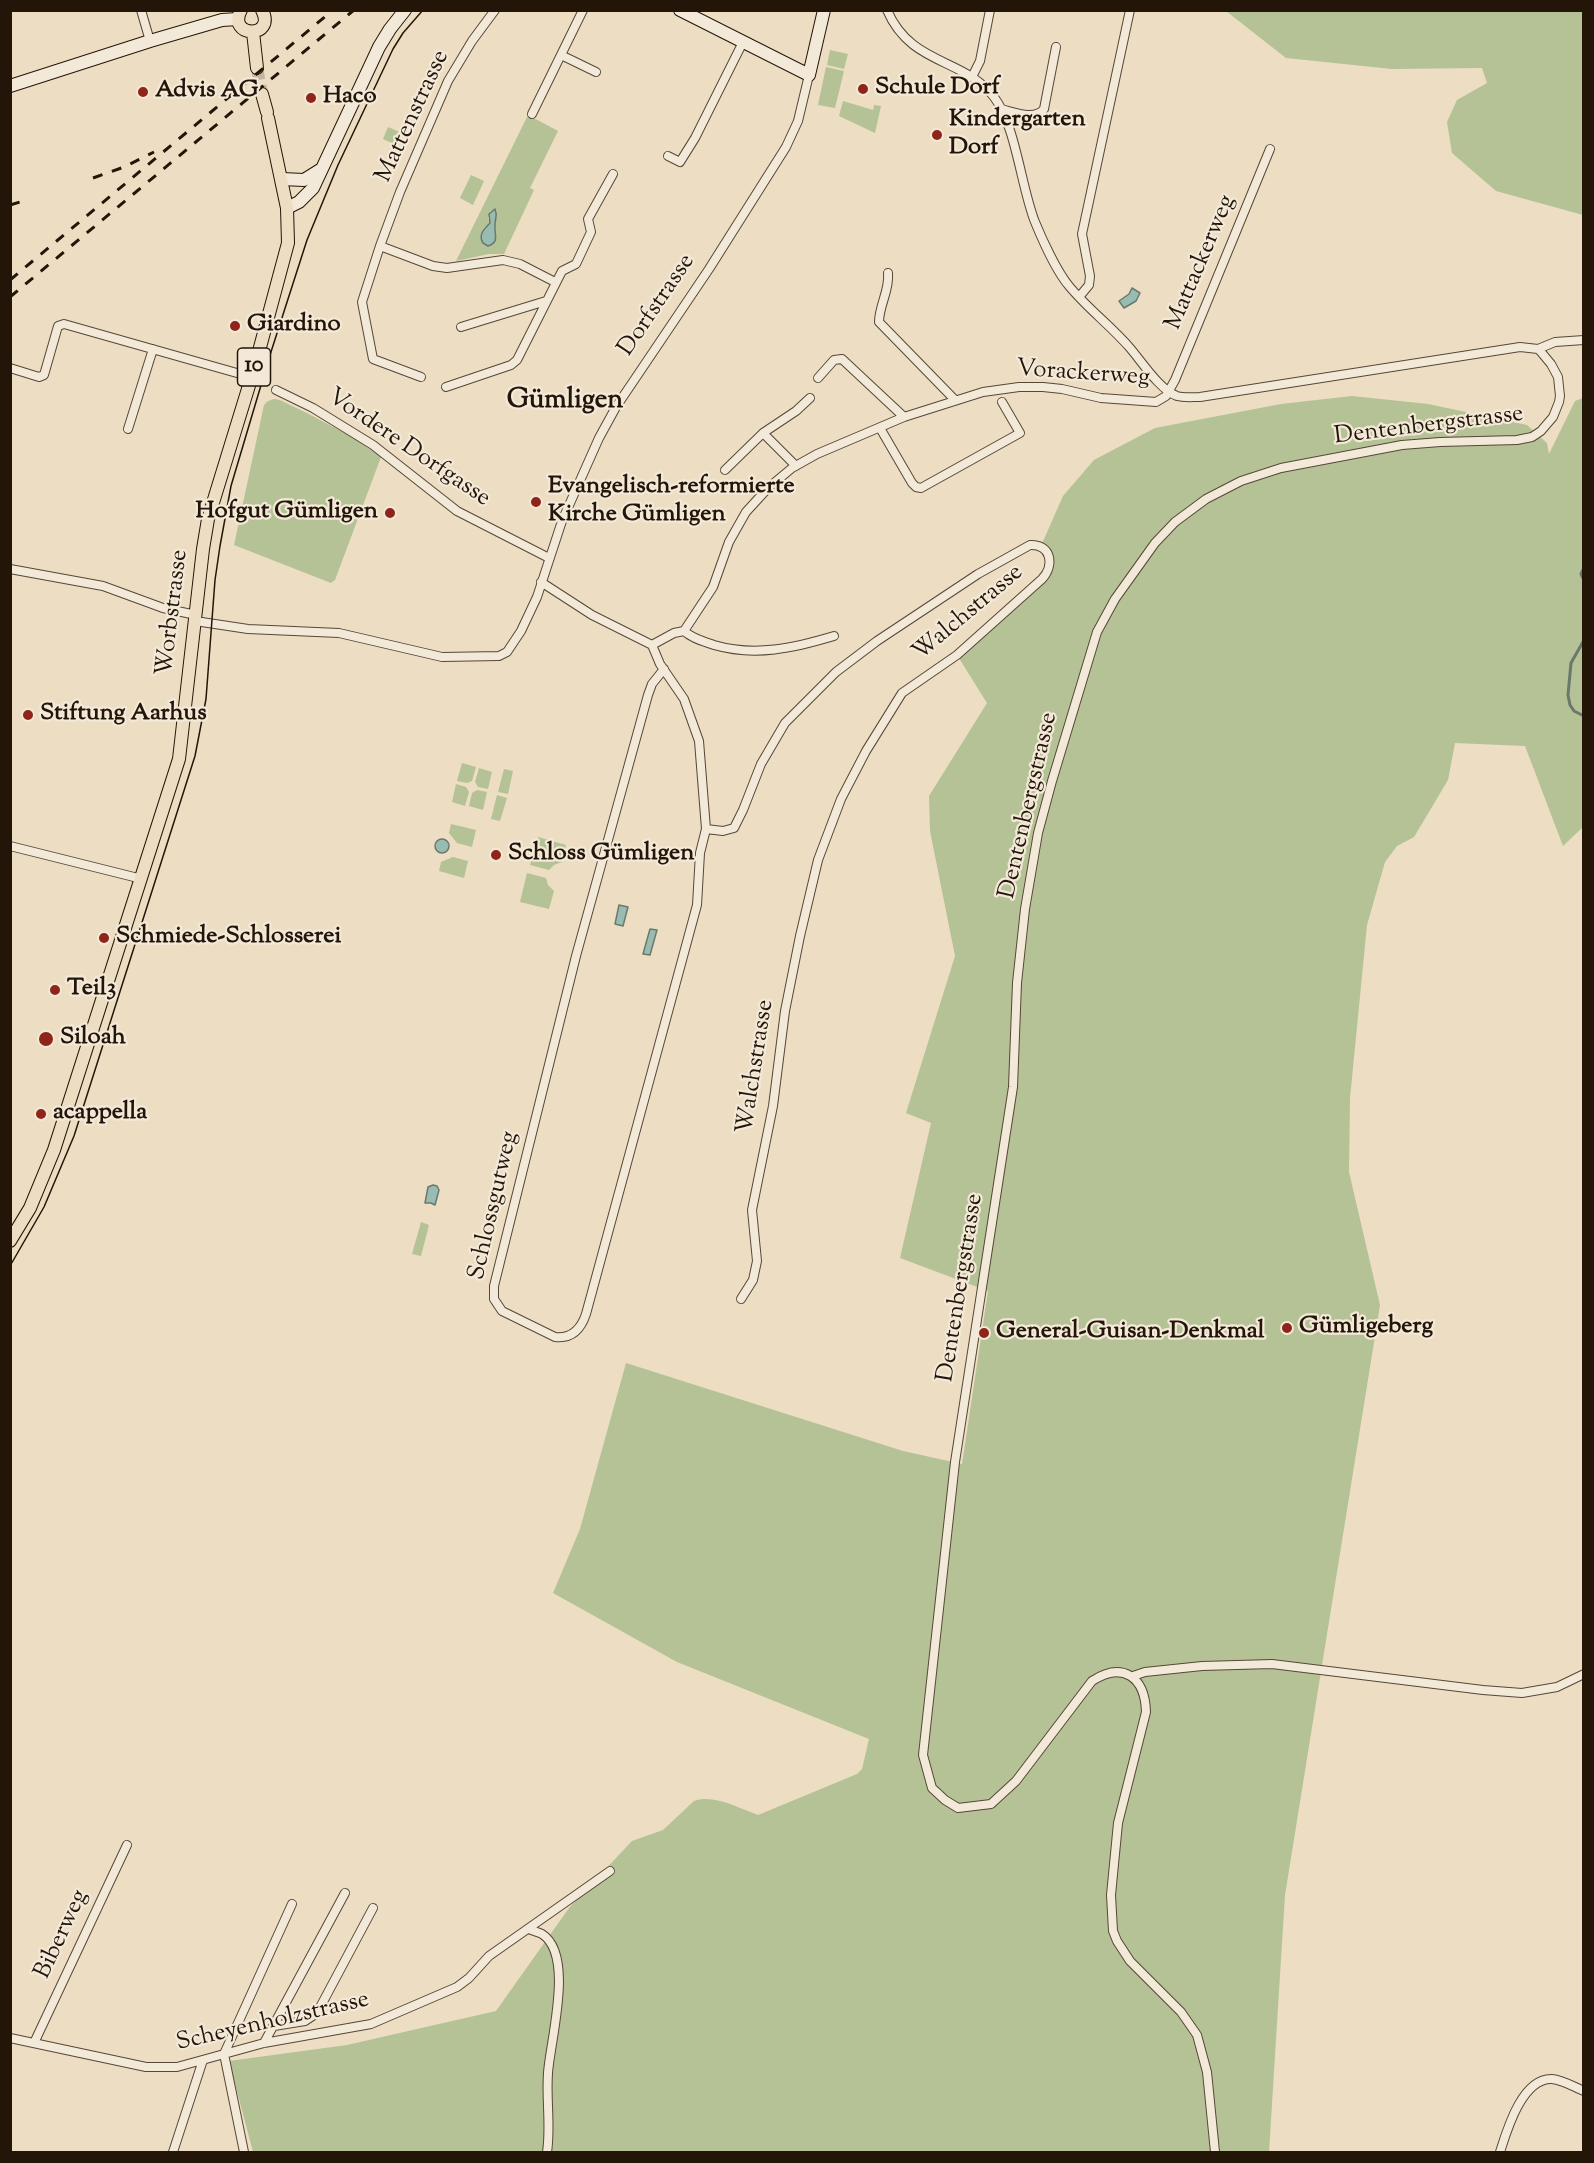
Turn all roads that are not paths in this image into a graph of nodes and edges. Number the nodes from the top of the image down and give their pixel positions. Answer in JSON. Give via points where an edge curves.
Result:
{"nodes":[{"id":1,"x":141,"y":10,"type":"edge"},
{"id":2,"x":262,"y":10,"type":"edge"},
{"id":3,"x":405,"y":10,"type":"edge"},
{"id":4,"x":495,"y":10,"type":"edge"},
{"id":5,"x":584,"y":10,"type":"edge"},
{"id":6,"x":680,"y":10,"type":"edge"},
{"id":7,"x":824,"y":10,"type":"edge"},
{"id":8,"x":887,"y":10,"type":"edge"},
{"id":9,"x":990,"y":10,"type":"edge"},
{"id":10,"x":1130,"y":10,"type":"edge"},
{"id":11,"x":240,"y":15,"type":"edge"},
{"id":12,"x":253,"y":32,"type":"junction"},
{"id":13,"x":150,"y":41,"type":"junction"},
{"id":14,"x":743,"y":42,"type":"junction"},
{"id":15,"x":1056,"y":47,"type":"dead end"},
{"id":16,"x":561,"y":55,"type":"junction"},
{"id":17,"x":257,"y":68,"type":"tunnel mouth"},
{"id":18,"x":596,"y":72,"type":"dead end"},
{"id":19,"x":809,"y":75,"type":"junction"},
{"id":20,"x":972,"y":77,"type":"junction"},
{"id":21,"x":10,"y":86,"type":"edge"},
{"id":22,"x":262,"y":94,"type":"tunnel mouth"},
{"id":23,"x":1001,"y":109,"type":"junction"},
{"id":24,"x":532,"y":114,"type":"dead end"},
{"id":25,"x":1270,"y":149,"type":"dead end"},
{"id":26,"x":668,"y":156,"type":"dead end"},
{"id":27,"x":321,"y":170,"type":"junction"},
{"id":28,"x":613,"y":174,"type":"dead end"},
{"id":29,"x":282,"y":179,"type":"junction"},
{"id":30,"x":287,"y":208,"type":"junction"},
{"id":31,"x":380,"y":246,"type":"junction"},
{"id":32,"x":888,"y":273,"type":"dead end"},
{"id":33,"x":555,"y":282,"type":"junction"},
{"id":34,"x":1078,"y":297,"type":"junction"},
{"id":35,"x":546,"y":301,"type":"junction"},
{"id":36,"x":461,"y":327,"type":"dead end"},
{"id":37,"x":1584,"y":340,"type":"edge"},
{"id":38,"x":153,"y":349,"type":"junction"},
{"id":39,"x":1538,"y":349,"type":"junction"},
{"id":40,"x":10,"y":368,"type":"edge"},
{"id":41,"x":251,"y":377,"type":"junction"},
{"id":42,"x":422,"y":377,"type":"dead end"},
{"id":43,"x":818,"y":378,"type":"dead end"},
{"id":44,"x":446,"y":387,"type":"dead end"},
{"id":45,"x":276,"y":390,"type":"dead end"},
{"id":46,"x":1169,"y":391,"type":"junction"},
{"id":47,"x":810,"y":398,"type":"dead end"},
{"id":48,"x":955,"y":400,"type":"junction"},
{"id":49,"x":1002,"y":402,"type":"dead end"},
{"id":50,"x":904,"y":417,"type":"junction"},
{"id":51,"x":880,"y":428,"type":"junction"},
{"id":52,"x":128,"y":429,"type":"dead end"},
{"id":53,"x":763,"y":433,"type":"junction"},
{"id":54,"x":796,"y":465,"type":"junction"},
{"id":55,"x":725,"y":470,"type":"dead end"},
{"id":56,"x":549,"y":558,"type":"junction"},
{"id":57,"x":10,"y":568,"type":"edge"},
{"id":58,"x":542,"y":582,"type":"junction"},
{"id":59,"x":195,"y":618,"type":"junction"},
{"id":60,"x":684,"y":632,"type":"junction"},
{"id":61,"x":834,"y":636,"type":"dead end"},
{"id":62,"x":652,"y":645,"type":"junction"},
{"id":63,"x":664,"y":669,"type":"junction"},
{"id":64,"x":706,"y":829,"type":"junction"},
{"id":65,"x":10,"y":846,"type":"edge"},
{"id":66,"x":142,"y":879,"type":"junction"},
{"id":67,"x":10,"y":1241,"type":"edge"},
{"id":68,"x":741,"y":1299,"type":"dead end"},
{"id":69,"x":1584,"y":1674,"type":"edge"},
{"id":70,"x":1132,"y":1676,"type":"junction"},
{"id":71,"x":127,"y":1845,"type":"dead end"},
{"id":72,"x":610,"y":1871,"type":"dead end"},
{"id":73,"x":345,"y":1893,"type":"dead end"},
{"id":74,"x":292,"y":1904,"type":"dead end"},
{"id":75,"x":373,"y":1908,"type":"dead end"},
{"id":76,"x":529,"y":1929,"type":"junction"},
{"id":77,"x":274,"y":2026,"type":"junction"},
{"id":78,"x":10,"y":2038,"type":"edge"},
{"id":79,"x":34,"y":2043,"type":"junction"},
{"id":80,"x":264,"y":2043,"type":"junction"},
{"id":81,"x":224,"y":2054,"type":"junction"},
{"id":82,"x":203,"y":2060,"type":"junction"},
{"id":83,"x":1584,"y":2091,"type":"edge"},
{"id":84,"x":173,"y":2152,"type":"edge"},
{"id":85,"x":244,"y":2152,"type":"edge"},
{"id":86,"x":547,"y":2152,"type":"edge"},
{"id":87,"x":1215,"y":2152,"type":"edge"},
{"id":88,"x":1500,"y":2152,"type":"edge"}],
"edges":[{"from":1,"to":13,"type":"street"},
{"from":2,"to":12,"type":"main road","via":[[264,24]]},
{"from":3,"to":27,"type":"street","via":[[379,47]]},
{"from":4,"to":31,"type":"street","name":"Mattenstrasse","via":[[448,81]]},
{"from":5,"to":16,"type":"street"},
{"from":6,"to":14,"type":"street"},
{"from":7,"to":19,"type":"street","name":"Dorfstrasse"},
{"from":8,"to":20,"type":"street","via":[[898,31],[921,52]]},
{"from":9,"to":20,"type":"street","via":[[980,61]]},
{"from":10,"to":34,"type":"street","via":[[1082,234],[1089,285]]},
{"from":11,"to":12,"type":"main road","via":[[241,27]]},
{"from":11,"to":13,"type":"street"},
{"from":12,"to":17,"type":"main road"},
{"from":13,"to":21,"type":"street"},
{"from":14,"to":19,"type":"street"},
{"from":14,"to":26,"type":"street","via":[[680,162]]},
{"from":15,"to":23,"type":"street","via":[[1041,113],[1033,116]]},
{"from":16,"to":18,"type":"street"},
{"from":16,"to":24,"type":"street"},
{"from":19,"to":56,"type":"street","name":"Dorfstrasse","via":[[798,122],[786,147],[616,407],[577,485]]},
{"from":20,"to":23,"type":"street","via":[[987,89]]},
{"from":22,"to":29,"type":"main road","name":"Worbstrasse","number":"10"},
{"from":23,"to":34,"type":"street","via":[[1037,227]]},
{"from":25,"to":46,"type":"street","name":"Mattackerweg"},
{"from":27,"to":29,"type":"street","via":[[304,180]]},
{"from":27,"to":30,"type":"street","via":[[309,192]]},
{"from":28,"to":33,"type":"street","via":[[588,219],[591,232],[576,264],[562,272]]},
{"from":29,"to":30,"type":"main road","name":"Worbstrasse","number":"10"},
{"from":30,"to":41,"type":"main road","name":"Worbstrasse","number":"10","via":[[286,259]]},
{"from":31,"to":33,"type":"street","via":[[447,268],[503,260]]},
{"from":31,"to":42,"type":"street","name":"Mattenstrasse","via":[[362,302],[371,354],[373,359]]},
{"from":32,"to":48,"type":"street","via":[[890,283],[879,322]]},
{"from":33,"to":35,"type":"street"},
{"from":34,"to":46,"type":"street","via":[[1119,335]]},
{"from":35,"to":36,"type":"street"},
{"from":35,"to":44,"type":"street","via":[[517,360]]},
{"from":37,"to":39,"type":"street","via":[[1555,342]]},
{"from":38,"to":40,"type":"street","via":[[64,324],[58,326],[44,375]]},
{"from":38,"to":41,"type":"street"},
{"from":38,"to":52,"type":"street"},
{"from":39,"to":46,"type":"street","via":[[1499,349],[1200,397],[1180,397]]},
{"from":39,"to":70,"type":"street","name":"Dentenbergstrasse","via":[[1555,372],[1560,391],[1557,410],[1541,431],[1517,441],[1402,445],[1281,468],[1241,481],[1206,499],[1155,543],[1107,612],[1089,653],[1038,833],[1025,909],[1017,983],[1013,1087],[955,1462],[923,1755],[932,1788],[958,1808],[991,1804],[1016,1781],[1092,1681],[1111,1673]]},
{"from":41,"to":59,"type":"main road","name":"Worbstrasse","number":"10","via":[[208,519]]},
{"from":43,"to":50,"type":"street","via":[[834,360],[842,359]]},
{"from":45,"to":56,"type":"street","name":"Vordere Dorfgasse","via":[[373,445],[457,511]]},
{"from":46,"to":48,"type":"street","name":"Vorackerweg","via":[[1156,402],[1101,398],[1043,387],[994,390]]},
{"from":47,"to":53,"type":"street"},
{"from":48,"to":50,"type":"street","name":"Vorackerweg"},
{"from":49,"to":51,"type":"street","via":[[1020,433],[921,488],[912,483]]},
{"from":50,"to":51,"type":"street","name":"Vorackerweg"},
{"from":51,"to":54,"type":"street","name":"Vorackerweg"},
{"from":53,"to":54,"type":"street"},
{"from":53,"to":55,"type":"street"},
{"from":54,"to":60,"type":"street","name":"Vorackerweg","via":[[746,512],[729,542],[713,587]]},
{"from":56,"to":58,"type":"street","name":"Dorfstrasse"},
{"from":57,"to":59,"type":"street","via":[[102,586]]},
{"from":58,"to":59,"type":"street","name":"Dorfstrasse","via":[[511,648],[492,657],[442,657],[339,633],[248,629]]},
{"from":58,"to":62,"type":"street","via":[[592,615]]},
{"from":59,"to":66,"type":"main road","name":"Worbstrasse","number":"10","via":[[179,759]]},
{"from":60,"to":61,"type":"street","via":[[727,648],[752,651]]},
{"from":60,"to":62,"type":"street"},
{"from":62,"to":63,"type":"street"},
{"from":63,"to":64,"type":"street","via":[[680,692],[696,729]]},
{"from":63,"to":64,"type":"street","name":"Schlossgutweg","via":[[648,695],[576,956],[494,1286],[494,1299],[502,1311],[555,1337],[577,1331],[586,1314],[698,905],[700,853]]},
{"from":64,"to":68,"type":"street","name":"Walchstrasse","via":[[734,828],[761,764],[785,723],[836,672],[978,574],[1030,545],[1047,551],[1050,563],[1042,579],[957,655],[902,693],[841,799],[818,861],[800,936],[752,1210],[757,1261],[753,1280]]},
{"from":65,"to":66,"type":"street"},
{"from":66,"to":67,"type":"main road","name":"Worbstrasse","number":"10","via":[[54,1150],[30,1208]]},
{"from":69,"to":70,"type":"street","name":"Dentenbergstrasse","via":[[1557,1687],[1522,1693],[1272,1664],[1202,1666]]},
{"from":70,"to":87,"type":"street","via":[[1142,1688],[1146,1712],[1118,1823],[1111,1895],[1113,1931],[1130,1961],[1181,2012],[1197,2035],[1207,2072]]},
{"from":71,"to":79,"type":"street","name":"Biberweg"},
{"from":72,"to":76,"type":"street","name":"Scheyenholzstrasse"},
{"from":73,"to":77,"type":"street"},
{"from":74,"to":81,"type":"street"},
{"from":75,"to":77,"type":"street","via":[[317,2013],[305,2021]]},
{"from":76,"to":80,"type":"street","name":"Scheyenholzstrasse","via":[[489,1956],[457,1987],[371,2024]]},
{"from":76,"to":86,"type":"street","via":[[543,1935],[552,1946],[559,1980],[547,2074]]},
{"from":77,"to":80,"type":"street"},
{"from":78,"to":79,"type":"street","name":"Scheyenholzstrasse"},
{"from":79,"to":82,"type":"street","name":"Scheyenholzstrasse","via":[[146,2067],[177,2067]]},
{"from":80,"to":81,"type":"street","name":"Scheyenholzstrasse"},
{"from":81,"to":82,"type":"street","name":"Scheyenholzstrasse"},
{"from":81,"to":85,"type":"street"},
{"from":82,"to":84,"type":"street"},
{"from":83,"to":88,"type":"street","via":[[1552,2079],[1532,2086],[1516,2111]]}]}
